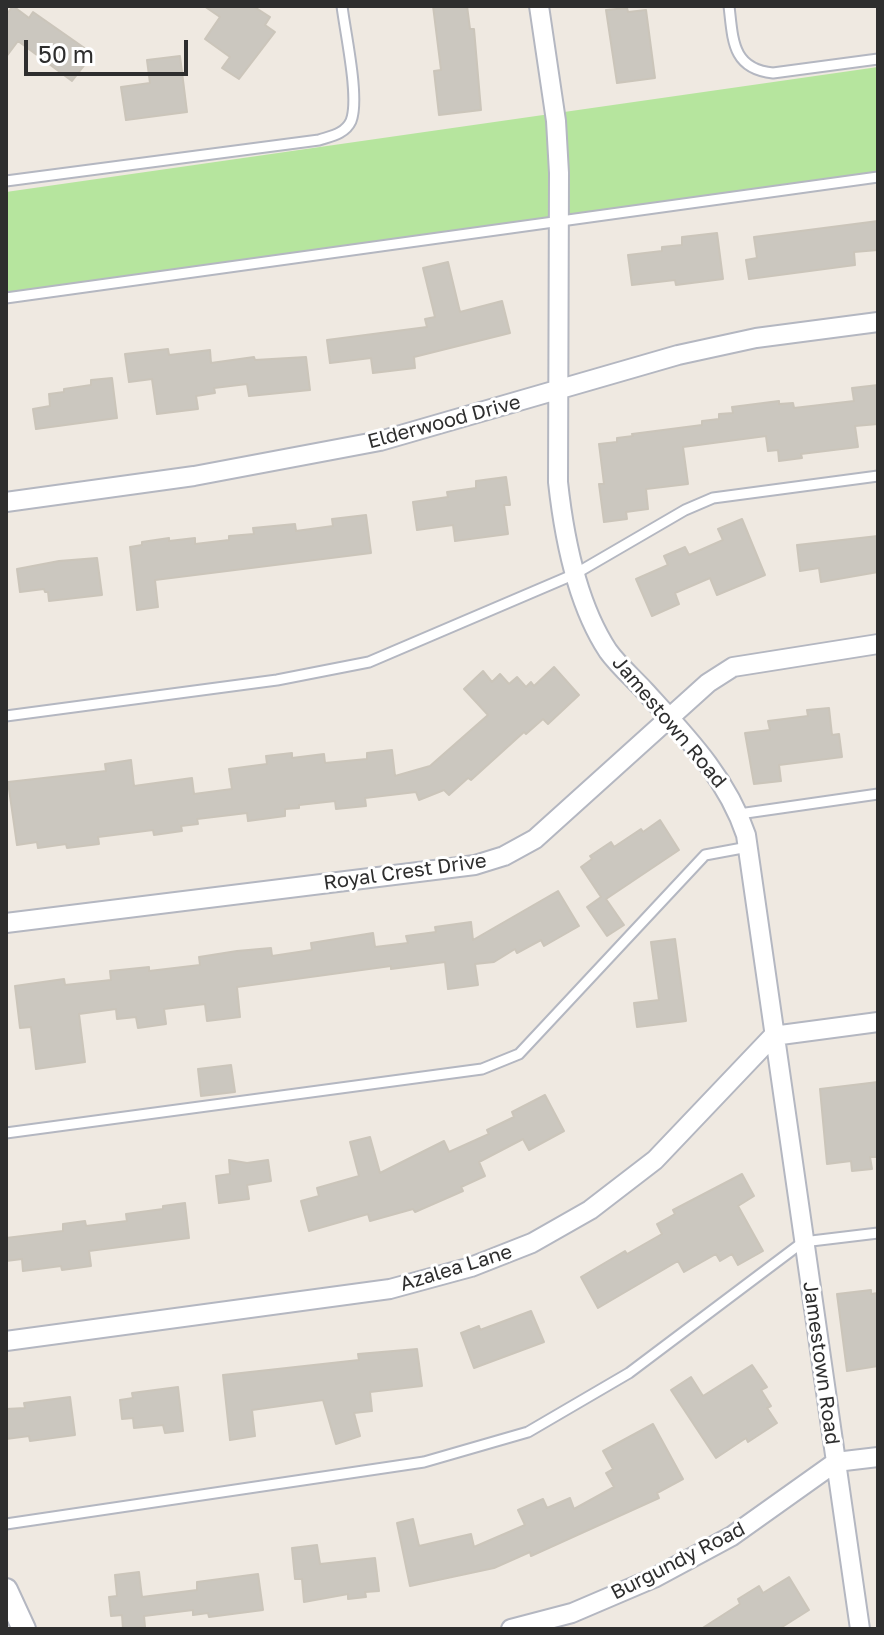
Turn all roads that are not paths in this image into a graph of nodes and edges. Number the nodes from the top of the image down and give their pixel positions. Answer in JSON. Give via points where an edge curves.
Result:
{"nodes":[{"id":1,"x":342,"y":6,"type":"edge"},
{"id":2,"x":539,"y":6,"type":"edge"},
{"id":3,"x":729,"y":6,"type":"edge"},
{"id":4,"x":878,"y":59,"type":"edge"},
{"id":5,"x":878,"y":177,"type":"edge"},
{"id":6,"x":6,"y":181,"type":"edge"},
{"id":7,"x":561,"y":222,"type":"junction"},
{"id":8,"x":6,"y":298,"type":"edge"},
{"id":9,"x":878,"y":322,"type":"edge"},
{"id":10,"x":557,"y":390,"type":"junction"},
{"id":11,"x":878,"y":476,"type":"edge"},
{"id":12,"x":6,"y":502,"type":"edge"},
{"id":13,"x":575,"y":574,"type":"junction"},
{"id":14,"x":878,"y":644,"type":"edge"},
{"id":15,"x":6,"y":716,"type":"edge"},
{"id":16,"x":669,"y":718,"type":"junction"},
{"id":17,"x":878,"y":794,"type":"edge"},
{"id":18,"x":739,"y":814,"type":"junction"},
{"id":19,"x":748,"y":847,"type":"junction"},
{"id":20,"x":6,"y":923,"type":"edge"},
{"id":21,"x":878,"y":1022,"type":"edge"},
{"id":22,"x":773,"y":1036,"type":"junction"},
{"id":23,"x":6,"y":1133,"type":"edge"},
{"id":24,"x":878,"y":1233,"type":"edge"},
{"id":25,"x":803,"y":1242,"type":"junction"},
{"id":26,"x":6,"y":1341,"type":"edge"},
{"id":27,"x":878,"y":1457,"type":"edge"},
{"id":28,"x":836,"y":1462,"type":"junction"},
{"id":29,"x":6,"y":1524,"type":"edge"},
{"id":30,"x":6,"y":1590,"type":"edge"},
{"id":31,"x":24,"y":1629,"type":"edge"},
{"id":32,"x":511,"y":1629,"type":"edge"},
{"id":33,"x":860,"y":1629,"type":"edge"}],
"edges":[{"from":1,"to":6,"type":"lane","via":[[354,97],[351,121],[341,133]]},
{"from":2,"to":7,"type":"street","name":"Jamestown Road","via":[[556,121]]},
{"from":3,"to":4,"type":"lane","via":[[736,48],[743,62],[757,71]]},
{"from":5,"to":7,"type":"lane"},
{"from":7,"to":8,"type":"lane"},
{"from":7,"to":10,"type":"street","name":"Jamestown Road"},
{"from":9,"to":10,"type":"street","name":"Elderwood Drive","via":[[725,345]]},
{"from":10,"to":12,"type":"street","name":"Elderwood Drive","via":[[380,441],[194,476]]},
{"from":10,"to":13,"type":"street","name":"Jamestown Road","via":[[558,482]]},
{"from":11,"to":13,"type":"lane","via":[[713,498]]},
{"from":13,"to":15,"type":"lane","via":[[369,662],[277,680]]},
{"from":13,"to":16,"type":"street","name":"Jamestown Road","via":[[608,651]]},
{"from":14,"to":16,"type":"street","name":"Royal Crest Drive","via":[[733,667]]},
{"from":16,"to":18,"type":"street","name":"Jamestown Road","via":[[708,763]]},
{"from":16,"to":20,"type":"street","name":"Royal Crest Drive","via":[[535,839],[475,865]]},
{"from":17,"to":18,"type":"lane"},
{"from":18,"to":19,"type":"street","name":"Jamestown Road"},
{"from":19,"to":22,"type":"street","name":"Jamestown Road"},
{"from":19,"to":23,"type":"lane","via":[[705,855],[519,1054],[482,1069]]},
{"from":21,"to":22,"type":"street"},
{"from":22,"to":25,"type":"street","name":"Jamestown Road"},
{"from":22,"to":26,"type":"street","name":"Azalea Lane","via":[[655,1160],[590,1210],[532,1243],[471,1267],[390,1289]]},
{"from":24,"to":25,"type":"lane"},
{"from":25,"to":28,"type":"street","name":"Jamestown Road"},
{"from":25,"to":29,"type":"lane","via":[[629,1373],[528,1432],[424,1462]]},
{"from":27,"to":28,"type":"street","name":"Burgundy Road"},
{"from":28,"to":32,"type":"street","name":"Burgundy Road","via":[[732,1536],[654,1578],[572,1613]]},
{"from":28,"to":33,"type":"street","name":"Jamestown Road"},
{"from":30,"to":31,"type":"street"}]}
